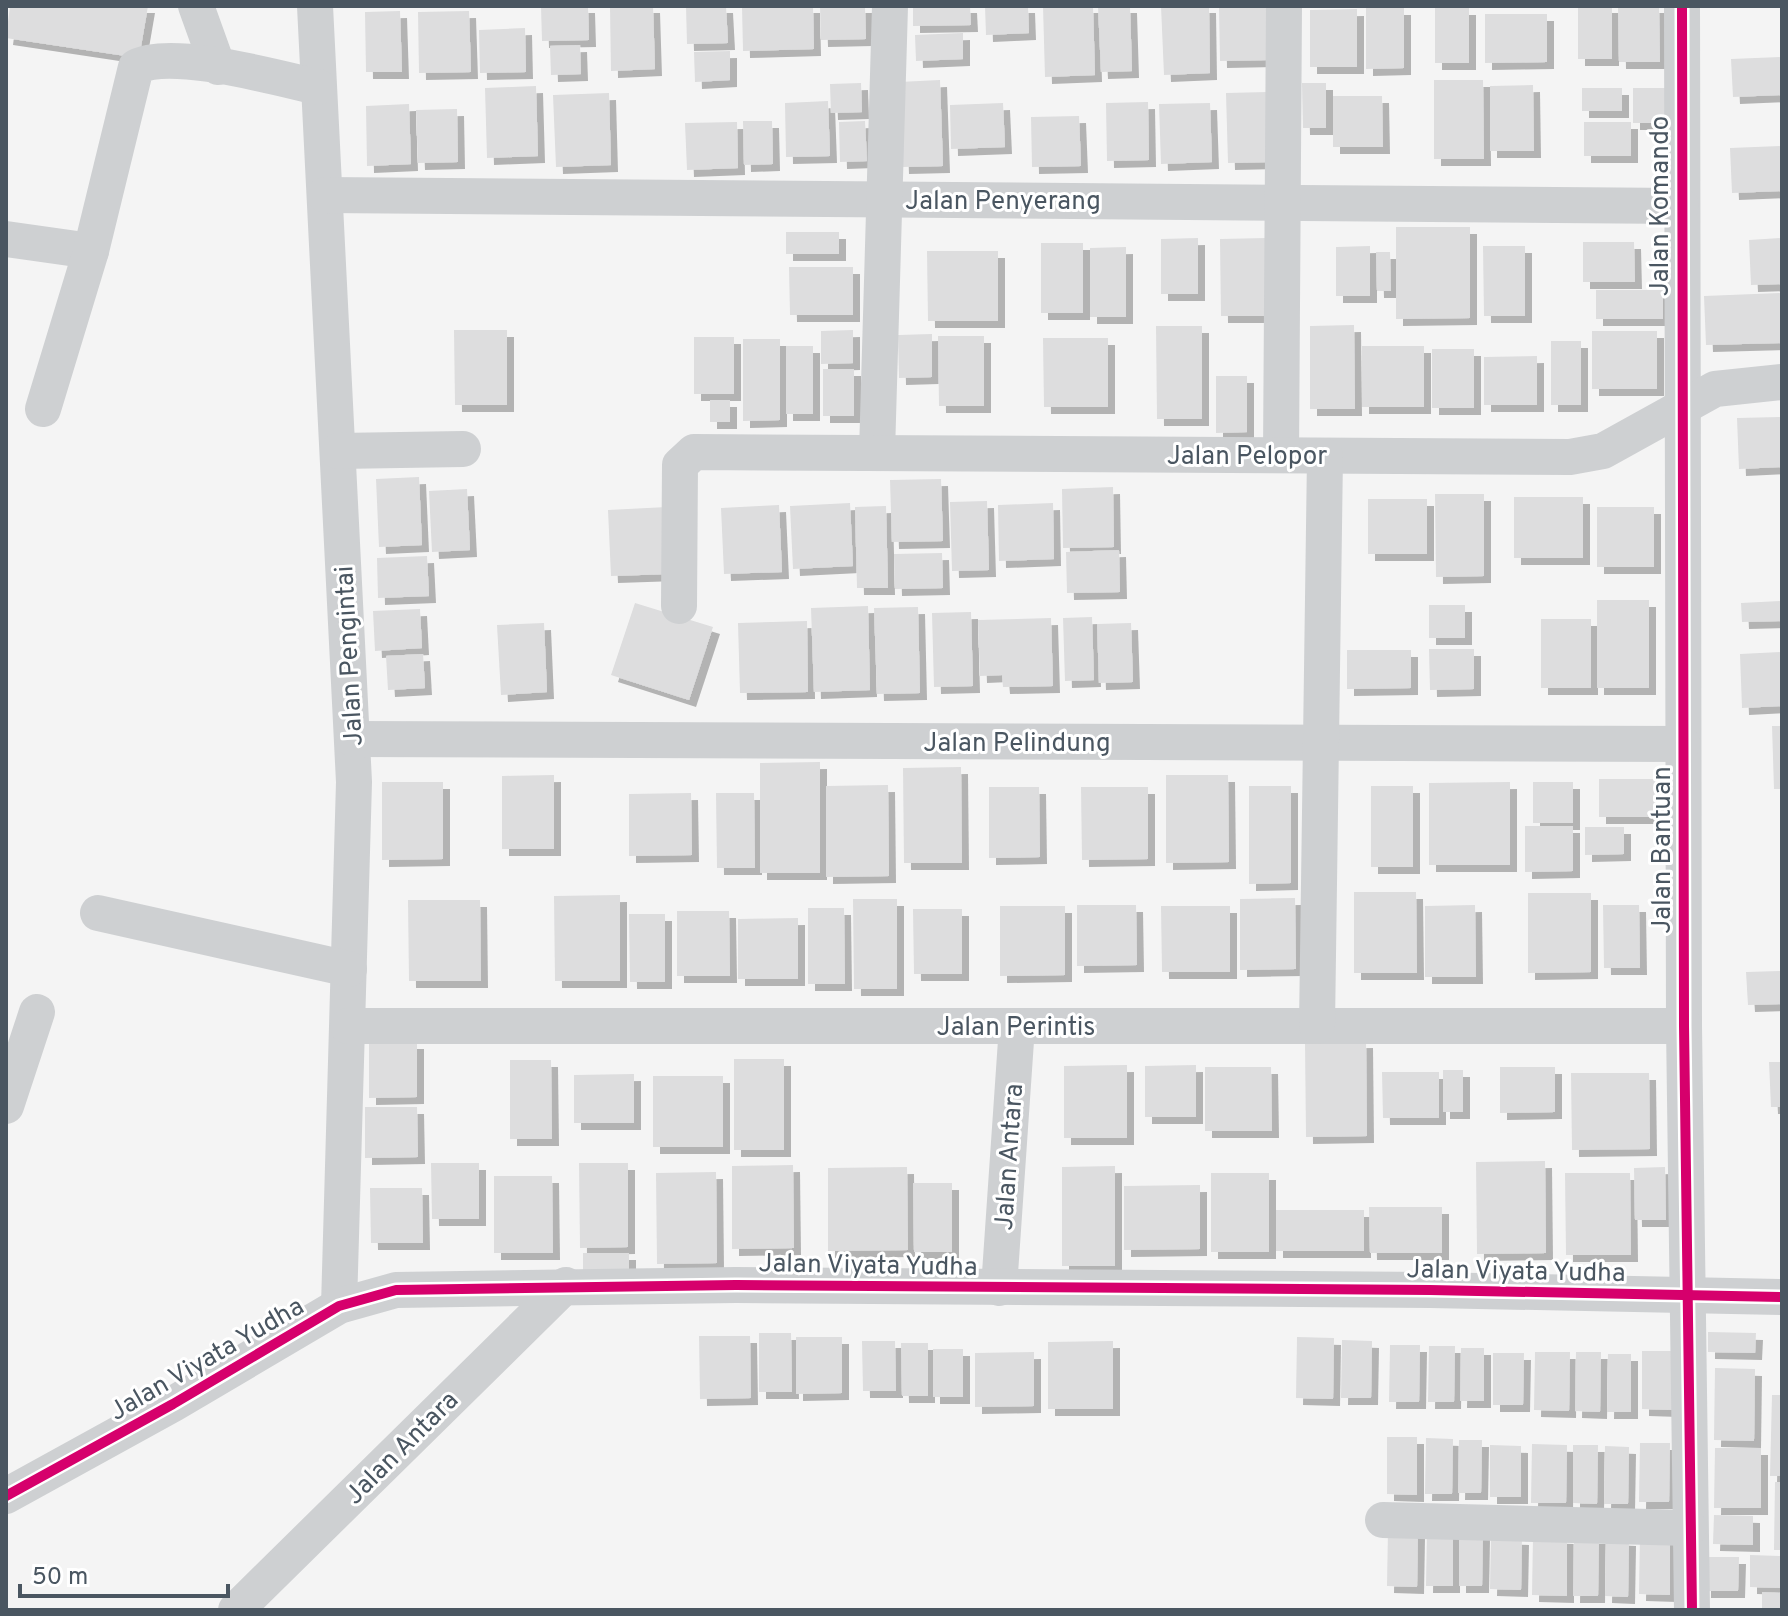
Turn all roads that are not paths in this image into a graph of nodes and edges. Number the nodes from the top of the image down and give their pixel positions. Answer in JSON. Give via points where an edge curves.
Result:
{"nodes":[{"id":1,"x":196,"y":6,"type":"edge"},
{"id":2,"x":315,"y":6,"type":"edge"},
{"id":3,"x":890,"y":6,"type":"edge"},
{"id":4,"x":1284,"y":6,"type":"edge"},
{"id":5,"x":1682,"y":6,"type":"edge"},
{"id":6,"x":218,"y":67,"type":"junction"},
{"id":7,"x":318,"y":87,"type":"junction"},
{"id":8,"x":325,"y":195,"type":"junction"},
{"id":9,"x":884,"y":200,"type":"junction"},
{"id":10,"x":1284,"y":202,"type":"junction"},
{"id":11,"x":1681,"y":206,"type":"junction"},
{"id":12,"x":6,"y":239,"type":"edge"},
{"id":13,"x":91,"y":251,"type":"junction"},
{"id":14,"x":1782,"y":382,"type":"edge"},
{"id":15,"x":1681,"y":405,"type":"junction"},
{"id":16,"x":43,"y":409,"type":"dead end"},
{"id":17,"x":463,"y":449,"type":"dead end"},
{"id":18,"x":338,"y":451,"type":"junction"},
{"id":19,"x":877,"y":453,"type":"junction"},
{"id":20,"x":1281,"y":455,"type":"junction"},
{"id":21,"x":1325,"y":456,"type":"junction"},
{"id":22,"x":679,"y":606,"type":"dead end"},
{"id":23,"x":353,"y":739,"type":"junction"},
{"id":24,"x":1321,"y":743,"type":"junction"},
{"id":25,"x":1682,"y":744,"type":"junction"},
{"id":26,"x":98,"y":913,"type":"dead end"},
{"id":27,"x":349,"y":969,"type":"junction"},
{"id":28,"x":37,"y":1012,"type":"dead end"},
{"id":29,"x":348,"y":1026,"type":"junction"},
{"id":30,"x":1017,"y":1026,"type":"junction"},
{"id":31,"x":1317,"y":1026,"type":"junction"},
{"id":32,"x":1684,"y":1026,"type":"junction"},
{"id":33,"x":6,"y":1106,"type":"edge"},
{"id":34,"x":566,"y":1285,"type":"junction"},
{"id":35,"x":999,"y":1288,"type":"junction"},
{"id":36,"x":1686,"y":1295,"type":"junction"},
{"id":37,"x":1782,"y":1297,"type":"edge"},
{"id":38,"x":339,"y":1306,"type":"junction"},
{"id":39,"x":6,"y":1496,"type":"edge"},
{"id":40,"x":1383,"y":1520,"type":"dead end"},
{"id":41,"x":1689,"y":1528,"type":"junction"},
{"id":42,"x":236,"y":1610,"type":"edge"},
{"id":43,"x":1692,"y":1610,"type":"edge"}],
"edges":[{"from":1,"to":6,"type":"street"},
{"from":2,"to":7,"type":"street","name":"Jalan Pengintai"},
{"from":3,"to":9,"type":"street"},
{"from":4,"to":10,"type":"street"},
{"from":5,"to":11,"type":"street","name":"Jalan Komando"},
{"from":6,"to":7,"type":"street"},
{"from":6,"to":13,"type":"street","via":[[153,61],[136,67]]},
{"from":7,"to":8,"type":"street","name":"Jalan Pengintai"},
{"from":8,"to":9,"type":"street","name":"Jalan Penyerang"},
{"from":8,"to":18,"type":"street","name":"Jalan Pengintai"},
{"from":9,"to":10,"type":"street","name":"Jalan Penyerang"},
{"from":9,"to":19,"type":"street"},
{"from":10,"to":11,"type":"street","name":"Jalan Penyerang"},
{"from":10,"to":20,"type":"street"},
{"from":11,"to":15,"type":"street","name":"Jalan Komando"},
{"from":12,"to":13,"type":"street"},
{"from":13,"to":16,"type":"street"},
{"from":14,"to":15,"type":"street","name":"Jalan Pelopor","via":[[1715,389]]},
{"from":15,"to":21,"type":"street","name":"Jalan Pelopor","via":[[1603,451],[1570,457]]},
{"from":15,"to":25,"type":"street","name":"Jalan Bantuan"},
{"from":17,"to":18,"type":"street"},
{"from":18,"to":23,"type":"street","name":"Jalan Pengintai"},
{"from":19,"to":20,"type":"street","name":"Jalan Pelopor"},
{"from":19,"to":22,"type":"street","name":"Jalan Pelopor","via":[[694,452],[680,465]]},
{"from":20,"to":21,"type":"street","name":"Jalan Pelopor"},
{"from":21,"to":24,"type":"street"},
{"from":23,"to":24,"type":"street","name":"Jalan Pelindung"},
{"from":23,"to":27,"type":"street","name":"Jalan Pengintai"},
{"from":24,"to":25,"type":"street","name":"Jalan Pelindung"},
{"from":24,"to":31,"type":"street"},
{"from":25,"to":32,"type":"street","name":"Jalan Bantuan"},
{"from":26,"to":27,"type":"street"},
{"from":27,"to":29,"type":"street","name":"Jalan Pengintai"},
{"from":28,"to":33,"type":"street"},
{"from":29,"to":30,"type":"street","name":"Jalan Perintis"},
{"from":29,"to":38,"type":"street","name":"Jalan Pengintai"},
{"from":30,"to":31,"type":"street","name":"Jalan Perintis"},
{"from":30,"to":35,"type":"street","name":"Jalan Antara"},
{"from":31,"to":32,"type":"street","name":"Jalan Perintis"},
{"from":32,"to":36,"type":"street","name":"Jalan Bantuan"},
{"from":34,"to":35,"type":"street","name":"Jalan Viyata Yudha"},
{"from":34,"to":38,"type":"street","name":"Jalan Viyata Yudha","via":[[396,1290]]},
{"from":34,"to":42,"type":"street","name":"Jalan Antara"},
{"from":35,"to":36,"type":"street","name":"Jalan Viyata Yudha"},
{"from":36,"to":37,"type":"street","name":"Jalan Viyata Yudha"},
{"from":36,"to":41,"type":"street","name":"Jalan Bantuan"},
{"from":38,"to":39,"type":"street","name":"Jalan Viyata Yudha"},
{"from":40,"to":41,"type":"street"},
{"from":41,"to":43,"type":"street","name":"Jalan Bantuan"}]}
